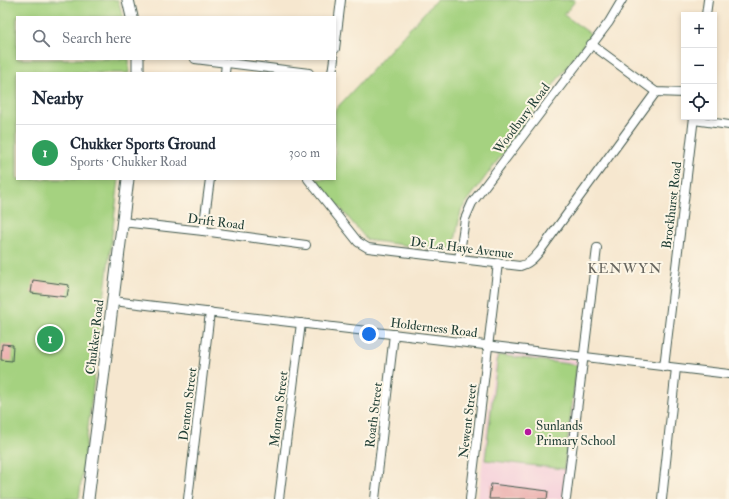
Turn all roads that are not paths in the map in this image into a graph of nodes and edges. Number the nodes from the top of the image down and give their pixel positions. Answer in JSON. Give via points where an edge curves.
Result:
{"nodes":[{"id":1,"x":128,"y":0,"type":"edge"},
{"id":2,"x":341,"y":0,"type":"edge"},
{"id":3,"x":622,"y":0,"type":"edge"},
{"id":4,"x":708,"y":0,"type":"edge"},
{"id":5,"x":706,"y":12,"type":"edge"},
{"id":6,"x":132,"y":16,"type":"edge"},
{"id":7,"x":336,"y":41,"type":"edge"},
{"id":8,"x":591,"y":44,"type":"junction"},
{"id":9,"x":138,"y":60,"type":"edge"},
{"id":10,"x":203,"y":60,"type":"edge"},
{"id":11,"x":334,"y":60,"type":"edge"},
{"id":12,"x":226,"y":63,"type":"junction"},
{"id":13,"x":138,"y":72,"type":"edge"},
{"id":14,"x":225,"y":72,"type":"edge"},
{"id":15,"x":301,"y":72,"type":"edge"},
{"id":16,"x":332,"y":72,"type":"edge"},
{"id":17,"x":656,"y":92,"type":"junction"},
{"id":18,"x":681,"y":93,"type":"edge"},
{"id":19,"x":694,"y":120,"type":"edge"},
{"id":20,"x":700,"y":120,"type":"edge"},
{"id":21,"x":729,"y":125,"type":"edge"},
{"id":22,"x":128,"y":180,"type":"edge"},
{"id":23,"x":210,"y":180,"type":"edge"},
{"id":24,"x":309,"y":180,"type":"edge"},
{"id":25,"x":122,"y":222,"type":"junction"},
{"id":26,"x":203,"y":231,"type":"junction"},
{"id":27,"x":306,"y":245,"type":"dead end"},
{"id":28,"x":597,"y":248,"type":"dead end"},
{"id":29,"x":459,"y":259,"type":"junction"},
{"id":30,"x":498,"y":263,"type":"junction"},
{"id":31,"x":113,"y":301,"type":"junction"},
{"id":32,"x":210,"y":312,"type":"junction"},
{"id":33,"x":301,"y":323,"type":"junction"},
{"id":34,"x":394,"y":334,"type":"junction"},
{"id":35,"x":489,"y":345,"type":"junction"},
{"id":36,"x":584,"y":356,"type":"junction"},
{"id":37,"x":664,"y":367,"type":"junction"},
{"id":38,"x":676,"y":368,"type":"junction"},
{"id":39,"x":729,"y":374,"type":"edge"},
{"id":40,"x":88,"y":499,"type":"edge"},
{"id":41,"x":188,"y":499,"type":"edge"},
{"id":42,"x":279,"y":499,"type":"edge"},
{"id":43,"x":375,"y":499,"type":"edge"},
{"id":44,"x":470,"y":499,"type":"edge"},
{"id":45,"x":566,"y":499,"type":"edge"},
{"id":46,"x":662,"y":499,"type":"edge"}],
"edges":[{"from":1,"to":6,"type":"street"},
{"from":2,"to":7,"type":"street"},
{"from":3,"to":8,"type":"street","name":"Woodbury Road","via":[[609,22]]},
{"from":4,"to":5,"type":"street"},
{"from":8,"to":17,"type":"street"},
{"from":8,"to":29,"type":"street","name":"Woodbury Road","via":[[472,203],[464,219]]},
{"from":9,"to":13,"type":"street"},
{"from":10,"to":12,"type":"street"},
{"from":11,"to":16,"type":"street"},
{"from":12,"to":14,"type":"street"},
{"from":12,"to":15,"type":"street"},
{"from":17,"to":18,"type":"street"},
{"from":17,"to":30,"type":"street","name":"De La Haye Avenue","via":[[534,258],[520,266]]},
{"from":19,"to":37,"type":"street","name":"Brockhurst Road"},
{"from":20,"to":21,"type":"street"},
{"from":22,"to":25,"type":"street","name":"Chukker Road"},
{"from":23,"to":26,"type":"street"},
{"from":24,"to":29,"type":"street","name":"De La Haye Avenue","via":[[358,242],[365,247]]},
{"from":25,"to":26,"type":"street","name":"Drift Road"},
{"from":25,"to":31,"type":"street","name":"Chukker Road"},
{"from":26,"to":27,"type":"street","name":"Drift Road"},
{"from":28,"to":36,"type":"street"},
{"from":29,"to":30,"type":"street","name":"De La Haye Avenue"},
{"from":30,"to":35,"type":"street","name":"Newent Street"},
{"from":31,"to":32,"type":"street","name":"Holderness Road"},
{"from":31,"to":40,"type":"street","name":"Chukker Road"},
{"from":32,"to":33,"type":"street","name":"Holderness Road"},
{"from":32,"to":41,"type":"street","name":"Denton Street"},
{"from":33,"to":34,"type":"street","name":"Holderness Road"},
{"from":33,"to":42,"type":"street","name":"Monton Street"},
{"from":34,"to":35,"type":"street","name":"Holderness Road"},
{"from":34,"to":43,"type":"street","name":"Roath Street"},
{"from":35,"to":36,"type":"street","name":"Holderness Road"},
{"from":35,"to":44,"type":"street","name":"Newent Street"},
{"from":36,"to":37,"type":"street","name":"Holderness Road"},
{"from":36,"to":45,"type":"street"},
{"from":37,"to":38,"type":"street","name":"Holderness Road"},
{"from":38,"to":39,"type":"street","name":"Holderness Road"},
{"from":38,"to":46,"type":"street"}]}
